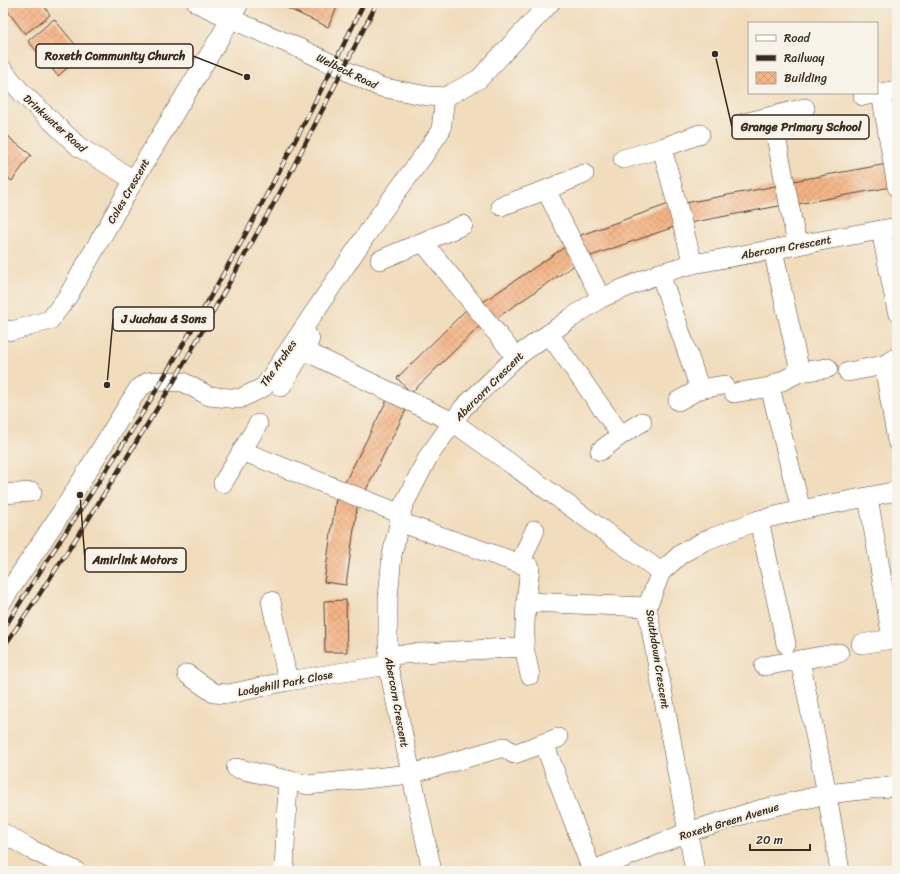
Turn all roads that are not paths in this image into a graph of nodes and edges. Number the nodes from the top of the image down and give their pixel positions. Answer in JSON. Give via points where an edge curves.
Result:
{"nodes":[{"id":1,"x":197,"y":3,"type":"edge"},
{"id":2,"x":550,"y":3,"type":"edge"},
{"id":3,"x":235,"y":11,"type":"edge"},
{"id":4,"x":3,"y":70,"type":"edge"},
{"id":5,"x":889,"y":91,"type":"edge"},
{"id":6,"x":878,"y":93,"type":"edge"},
{"id":7,"x":873,"y":94,"type":"edge"},
{"id":8,"x":862,"y":96,"type":"dead end"},
{"id":9,"x":446,"y":97,"type":"junction"},
{"id":10,"x":805,"y":108,"type":"dead end"},
{"id":11,"x":772,"y":116,"type":"junction"},
{"id":12,"x":740,"y":124,"type":"dead end"},
{"id":13,"x":700,"y":134,"type":"dead end"},
{"id":14,"x":662,"y":148,"type":"junction"},
{"id":15,"x":623,"y":159,"type":"dead end"},
{"id":16,"x":584,"y":174,"type":"dead end"},
{"id":17,"x":134,"y":180,"type":"junction"},
{"id":18,"x":897,"y":187,"type":"edge"},
{"id":19,"x":546,"y":190,"type":"junction"},
{"id":20,"x":501,"y":206,"type":"dead end"},
{"id":21,"x":463,"y":225,"type":"dead end"},
{"id":22,"x":889,"y":229,"type":"edge"},
{"id":23,"x":423,"y":242,"type":"junction"},
{"id":24,"x":797,"y":246,"type":"junction"},
{"id":25,"x":773,"y":250,"type":"junction"},
{"id":26,"x":380,"y":260,"type":"dead end"},
{"id":27,"x":692,"y":264,"type":"junction"},
{"id":28,"x":660,"y":273,"type":"junction"},
{"id":29,"x":343,"y":286,"type":"dead end"},
{"id":30,"x":601,"y":298,"type":"junction"},
{"id":31,"x":897,"y":311,"type":"edge"},
{"id":32,"x":3,"y":329,"type":"edge"},
{"id":33,"x":549,"y":334,"type":"junction"},
{"id":34,"x":303,"y":350,"type":"junction"},
{"id":35,"x":516,"y":357,"type":"junction"},
{"id":36,"x":891,"y":361,"type":"edge"},
{"id":37,"x":828,"y":368,"type":"dead end"},
{"id":38,"x":800,"y":372,"type":"junction"},
{"id":39,"x":848,"y":372,"type":"dead end"},
{"id":40,"x":281,"y":387,"type":"dead end"},
{"id":41,"x":770,"y":388,"type":"junction"},
{"id":42,"x":700,"y":389,"type":"junction"},
{"id":43,"x":678,"y":401,"type":"dead end"},
{"id":44,"x":453,"y":422,"type":"junction"},
{"id":45,"x":642,"y":422,"type":"dead end"},
{"id":46,"x":258,"y":424,"type":"dead end"},
{"id":47,"x":621,"y":435,"type":"junction"},
{"id":48,"x":897,"y":441,"type":"edge"},
{"id":49,"x":242,"y":451,"type":"junction"},
{"id":50,"x":600,"y":451,"type":"dead end"},
{"id":51,"x":223,"y":483,"type":"dead end"},
{"id":52,"x":897,"y":491,"type":"edge"},
{"id":53,"x":32,"y":492,"type":"dead end"},
{"id":54,"x":3,"y":494,"type":"edge"},
{"id":55,"x":868,"y":497,"type":"junction"},
{"id":56,"x":802,"y":510,"type":"junction"},
{"id":57,"x":400,"y":518,"type":"junction"},
{"id":58,"x":759,"y":520,"type":"junction"},
{"id":59,"x":535,"y":530,"type":"dead end"},
{"id":60,"x":520,"y":563,"type":"junction"},
{"id":61,"x":661,"y":572,"type":"junction"},
{"id":62,"x":3,"y":600,"type":"edge"},
{"id":63,"x":271,"y":601,"type":"dead end"},
{"id":64,"x":526,"y":602,"type":"junction"},
{"id":65,"x":647,"y":608,"type":"junction"},
{"id":66,"x":895,"y":639,"type":"edge"},
{"id":67,"x":786,"y":644,"type":"dead end"},
{"id":68,"x":861,"y":644,"type":"dead end"},
{"id":69,"x":524,"y":647,"type":"junction"},
{"id":70,"x":839,"y":653,"type":"dead end"},
{"id":71,"x":388,"y":660,"type":"junction"},
{"id":72,"x":800,"y":660,"type":"junction"},
{"id":73,"x":764,"y":666,"type":"dead end"},
{"id":74,"x":187,"y":674,"type":"dead end"},
{"id":75,"x":530,"y":675,"type":"dead end"},
{"id":76,"x":288,"y":682,"type":"junction"},
{"id":77,"x":236,"y":768,"type":"dead end"},
{"id":78,"x":411,"y":774,"type":"junction"},
{"id":79,"x":288,"y":780,"type":"junction"},
{"id":80,"x":897,"y":786,"type":"edge"},
{"id":81,"x":827,"y":794,"type":"junction"},
{"id":82,"x":688,"y":832,"type":"junction"},
{"id":83,"x":3,"y":833,"type":"edge"},
{"id":84,"x":76,"y":871,"type":"edge"},
{"id":85,"x":284,"y":871,"type":"edge"},
{"id":86,"x":432,"y":871,"type":"edge"},
{"id":87,"x":591,"y":871,"type":"edge"},
{"id":88,"x":695,"y":871,"type":"edge"},
{"id":89,"x":840,"y":871,"type":"edge"}],
"edges":[{"from":1,"to":3,"type":"street","name":"Welbeck Road"},
{"from":2,"to":9,"type":"street","via":[[479,79]]},
{"from":3,"to":9,"type":"street","name":"Welbeck Road","via":[[302,49],[380,87]]},
{"from":3,"to":17,"type":"street","name":"Coles Crescent"},
{"from":4,"to":17,"type":"street","name":"Drinkwater Road","via":[[21,92],[79,147]]},
{"from":5,"to":6,"type":"street"},
{"from":5,"to":18,"type":"street"},
{"from":7,"to":8,"type":"street"},
{"from":9,"to":62,"type":"street","name":"The Arches","via":[[441,130],[381,213],[264,387],[239,400],[209,396],[183,382],[148,382],[138,390]]},
{"from":10,"to":11,"type":"street"},
{"from":11,"to":12,"type":"street"},
{"from":11,"to":24,"type":"street"},
{"from":13,"to":14,"type":"street"},
{"from":14,"to":15,"type":"street"},
{"from":14,"to":27,"type":"street"},
{"from":16,"to":19,"type":"street"},
{"from":17,"to":32,"type":"street","name":"Coles Crescent","via":[[68,296],[50,320],[12,331]]},
{"from":19,"to":20,"type":"street"},
{"from":19,"to":30,"type":"street"},
{"from":21,"to":23,"type":"street"},
{"from":22,"to":24,"type":"street","name":"Abercorn Crescent"},
{"from":22,"to":31,"type":"street"},
{"from":23,"to":26,"type":"street"},
{"from":23,"to":35,"type":"street"},
{"from":24,"to":25,"type":"street","name":"Abercorn Crescent"},
{"from":25,"to":27,"type":"street","name":"Abercorn Crescent"},
{"from":25,"to":38,"type":"street"},
{"from":27,"to":28,"type":"street","name":"Abercorn Crescent"},
{"from":28,"to":30,"type":"street","name":"Abercorn Crescent"},
{"from":28,"to":42,"type":"street"},
{"from":29,"to":34,"type":"street"},
{"from":30,"to":33,"type":"street","name":"Abercorn Crescent"},
{"from":33,"to":35,"type":"street","name":"Abercorn Crescent"},
{"from":33,"to":47,"type":"street"},
{"from":34,"to":40,"type":"street"},
{"from":34,"to":44,"type":"street"},
{"from":35,"to":44,"type":"street","name":"Abercorn Crescent"},
{"from":36,"to":39,"type":"street"},
{"from":36,"to":48,"type":"street"},
{"from":37,"to":38,"type":"street"},
{"from":38,"to":41,"type":"street"},
{"from":41,"to":42,"type":"street"},
{"from":41,"to":56,"type":"street"},
{"from":42,"to":43,"type":"street"},
{"from":44,"to":57,"type":"street","name":"Abercorn Crescent","via":[[428,457],[403,506]]},
{"from":44,"to":61,"type":"street"},
{"from":45,"to":47,"type":"street"},
{"from":46,"to":49,"type":"street"},
{"from":47,"to":50,"type":"street"},
{"from":49,"to":51,"type":"street"},
{"from":49,"to":57,"type":"street"},
{"from":52,"to":55,"type":"street","name":"Southdown Crescent"},
{"from":53,"to":54,"type":"street"},
{"from":55,"to":56,"type":"street","name":"Southdown Crescent"},
{"from":55,"to":66,"type":"street"},
{"from":56,"to":58,"type":"street","name":"Southdown Crescent"},
{"from":57,"to":60,"type":"street"},
{"from":57,"to":71,"type":"street","name":"Abercorn Crescent","via":[[391,562]]},
{"from":58,"to":61,"type":"street","name":"Southdown Crescent","via":[[704,541],[681,554]]},
{"from":58,"to":67,"type":"street"},
{"from":59,"to":60,"type":"street"},
{"from":60,"to":64,"type":"street","via":[[530,567]]},
{"from":61,"to":65,"type":"street","name":"Southdown Crescent"},
{"from":63,"to":76,"type":"street"},
{"from":64,"to":65,"type":"street"},
{"from":64,"to":69,"type":"street"},
{"from":65,"to":82,"type":"street","name":"Southdown Crescent"},
{"from":66,"to":68,"type":"street"},
{"from":69,"to":71,"type":"street","name":"Lodgehill Park Close"},
{"from":69,"to":75,"type":"street"},
{"from":70,"to":72,"type":"street"},
{"from":71,"to":76,"type":"street","name":"Lodgehill Park Close"},
{"from":71,"to":78,"type":"street","name":"Abercorn Crescent"},
{"from":72,"to":73,"type":"street"},
{"from":72,"to":81,"type":"street"},
{"from":74,"to":76,"type":"street","name":"Lodgehill Park Close","via":[[214,693],[229,694]]},
{"from":77,"to":79,"type":"street"},
{"from":78,"to":79,"type":"street","via":[[308,785]]},
{"from":78,"to":86,"type":"street","name":"Abercorn Crescent"},
{"from":78,"to":87,"type":"street","via":[[504,747],[514,754],[551,741]]},
{"from":79,"to":85,"type":"street"},
{"from":80,"to":81,"type":"street","name":"Roxeth Green Avenue"},
{"from":81,"to":82,"type":"street","name":"Roxeth Green Avenue","via":[[758,810]]},
{"from":81,"to":89,"type":"street"},
{"from":82,"to":87,"type":"street","name":"Roxeth Green Avenue"},
{"from":82,"to":88,"type":"street","name":"Southdown Crescent"},
{"from":83,"to":84,"type":"street"}]}
